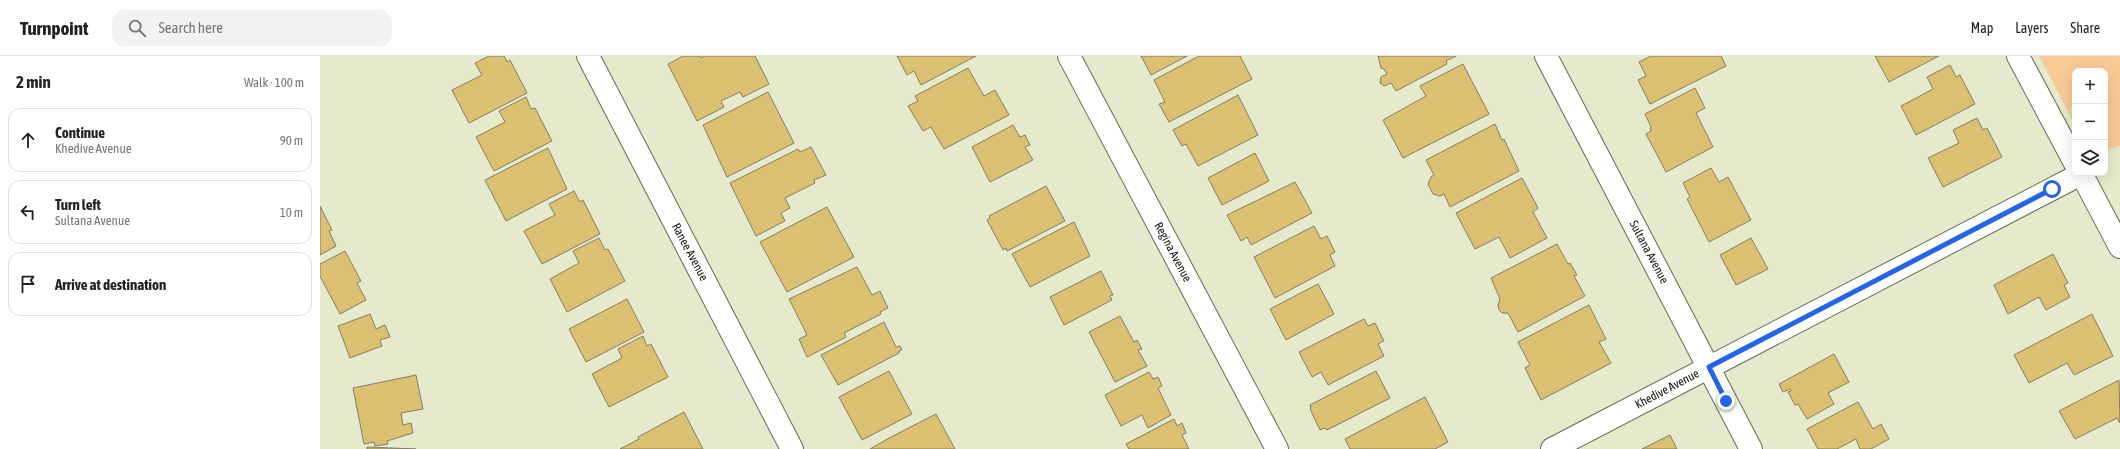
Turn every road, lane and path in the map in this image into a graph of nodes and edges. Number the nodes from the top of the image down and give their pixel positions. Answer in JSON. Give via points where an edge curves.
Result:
{"nodes":[{"id":1,"x":588,"y":56,"type":"edge"},
{"id":2,"x":1069,"y":56,"type":"edge"},
{"id":3,"x":1546,"y":56,"type":"edge"},
{"id":4,"x":2018,"y":56,"type":"edge"},
{"id":5,"x":2072,"y":157,"type":"edge"},
{"id":6,"x":2072,"y":174,"type":"edge"},
{"id":7,"x":2082,"y":176,"type":"edge"},
{"id":8,"x":2120,"y":247,"type":"edge"},
{"id":9,"x":1709,"y":367,"type":"junction"},
{"id":10,"x":792,"y":449,"type":"edge"},
{"id":11,"x":1277,"y":449,"type":"edge"},
{"id":12,"x":1552,"y":449,"type":"edge"},
{"id":13,"x":1751,"y":449,"type":"edge"}],
"edges":[{"from":1,"to":10,"type":"street","name":"Ranee Avenue"},
{"from":2,"to":11,"type":"street","name":"Regina Avenue"},
{"from":3,"to":9,"type":"street","name":"Sultana Avenue"},
{"from":4,"to":5,"type":"street"},
{"from":6,"to":9,"type":"street","name":"Khedive Avenue"},
{"from":7,"to":8,"type":"street"},
{"from":9,"to":12,"type":"street","name":"Khedive Avenue"},
{"from":9,"to":13,"type":"street","name":"Sultana Avenue"}]}
